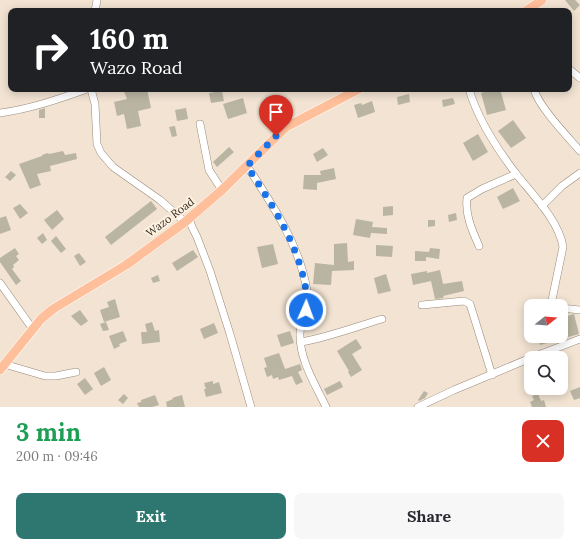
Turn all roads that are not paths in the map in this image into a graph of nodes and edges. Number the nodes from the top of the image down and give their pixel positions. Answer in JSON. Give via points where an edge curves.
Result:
{"nodes":[{"id":1,"x":538,"y":1,"type":"edge"},
{"id":2,"x":530,"y":8,"type":"edge"},
{"id":3,"x":572,"y":71,"type":"edge"},
{"id":4,"x":580,"y":78,"type":"edge"},
{"id":5,"x":78,"y":92,"type":"edge"},
{"id":6,"x":91,"y":92,"type":"edge"},
{"id":7,"x":353,"y":92,"type":"edge"},
{"id":8,"x":470,"y":92,"type":"edge"},
{"id":9,"x":535,"y":92,"type":"edge"},
{"id":10,"x":0,"y":113,"type":"edge"},
{"id":11,"x":200,"y":124,"type":"dead end"},
{"id":12,"x":580,"y":151,"type":"edge"},
{"id":13,"x":247,"y":166,"type":"junction"},
{"id":14,"x":580,"y":173,"type":"edge"},
{"id":15,"x":516,"y":174,"type":"junction"},
{"id":16,"x":222,"y":190,"type":"junction"},
{"id":17,"x":542,"y":206,"type":"junction"},
{"id":18,"x":187,"y":220,"type":"junction"},
{"id":19,"x":479,"y":246,"type":"dead end"},
{"id":20,"x":0,"y":283,"type":"edge"},
{"id":21,"x":552,"y":299,"type":"edge"},
{"id":22,"x":422,"y":305,"type":"dead end"},
{"id":23,"x":568,"y":309,"type":"edge"},
{"id":24,"x":580,"y":310,"type":"edge"},
{"id":25,"x":382,"y":319,"type":"dead end"},
{"id":26,"x":32,"y":328,"type":"junction"},
{"id":27,"x":580,"y":339,"type":"edge"},
{"id":28,"x":301,"y":342,"type":"junction"},
{"id":29,"x":2,"y":367,"type":"edge"},
{"id":30,"x":76,"y":372,"type":"dead end"},
{"id":31,"x":492,"y":375,"type":"junction"},
{"id":32,"x":427,"y":405,"type":"edge"},
{"id":33,"x":251,"y":407,"type":"edge"},
{"id":34,"x":326,"y":407,"type":"edge"},
{"id":35,"x":418,"y":407,"type":"edge"}],
"edges":[{"from":1,"to":2,"type":"main road"},
{"from":3,"to":4,"type":"street"},
{"from":5,"to":10,"type":"street","via":[[50,102]]},
{"from":6,"to":18,"type":"street","via":[[95,104],[97,144],[102,153],[113,167]]},
{"from":7,"to":13,"type":"main road","name":"Wazo Road","via":[[286,127]]},
{"from":8,"to":15,"type":"street","via":[[482,122]]},
{"from":9,"to":12,"type":"street","via":[[545,109]]},
{"from":11,"to":16,"type":"street","via":[[209,170]]},
{"from":13,"to":16,"type":"main road","name":"Wazo Road"},
{"from":13,"to":28,"type":"street","via":[[276,211],[294,247],[301,269],[308,298],[300,332]]},
{"from":14,"to":17,"type":"street"},
{"from":15,"to":17,"type":"street"},
{"from":15,"to":19,"type":"street","via":[[467,198],[467,216]]},
{"from":16,"to":18,"type":"main road","name":"Wazo Road"},
{"from":17,"to":21,"type":"street","via":[[559,232],[563,247]]},
{"from":18,"to":26,"type":"main road","name":"Wazo Road","via":[[126,264],[53,309]]},
{"from":18,"to":33,"type":"street","via":[[210,271]]},
{"from":20,"to":26,"type":"street"},
{"from":22,"to":31,"type":"street","via":[[464,301],[470,304]]},
{"from":23,"to":24,"type":"street"},
{"from":25,"to":28,"type":"street","via":[[348,331]]},
{"from":26,"to":29,"type":"main road","name":"Wazo Road"},
{"from":27,"to":31,"type":"street"},
{"from":28,"to":34,"type":"street","via":[[308,369]]},
{"from":29,"to":30,"type":"street","via":[[45,376]]},
{"from":31,"to":32,"type":"street","via":[[454,390]]},
{"from":32,"to":35,"type":"street"}]}
